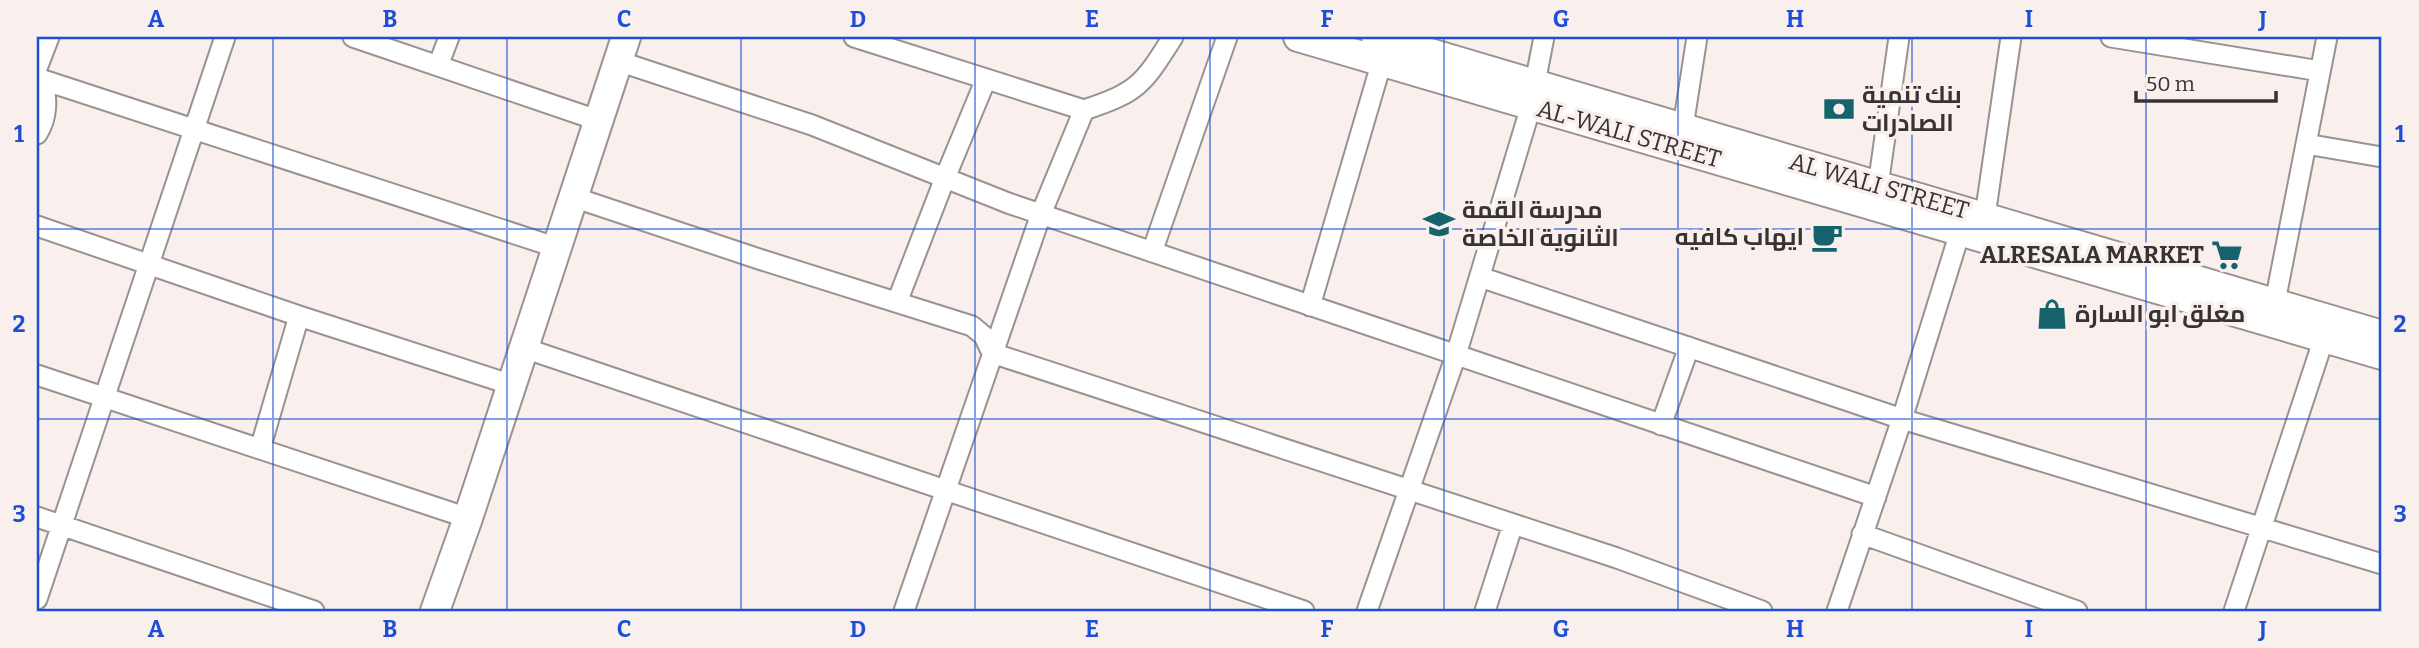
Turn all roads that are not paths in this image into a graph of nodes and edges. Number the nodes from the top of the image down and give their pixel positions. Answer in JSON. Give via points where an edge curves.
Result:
{"nodes":[{"id":1,"x":49,"y":37,"type":"edge"},
{"id":2,"x":225,"y":37,"type":"edge"},
{"id":3,"x":353,"y":37,"type":"edge"},
{"id":4,"x":449,"y":37,"type":"edge"},
{"id":5,"x":854,"y":37,"type":"edge"},
{"id":6,"x":1173,"y":37,"type":"edge"},
{"id":7,"x":1227,"y":37,"type":"edge"},
{"id":8,"x":1298,"y":37,"type":"edge"},
{"id":9,"x":1544,"y":37,"type":"edge"},
{"id":10,"x":1697,"y":37,"type":"edge"},
{"id":11,"x":1899,"y":37,"type":"edge"},
{"id":12,"x":2011,"y":37,"type":"edge"},
{"id":13,"x":2112,"y":37,"type":"edge"},
{"id":14,"x":2327,"y":37,"type":"edge"},
{"id":15,"x":907,"y":45,"type":"edge"},
{"id":16,"x":622,"y":49,"type":"edge"},
{"id":17,"x":1379,"y":49,"type":"edge"},
{"id":18,"x":438,"y":66,"type":"junction"},
{"id":19,"x":2320,"y":71,"type":"junction"},
{"id":20,"x":39,"y":75,"type":"edge"},
{"id":21,"x":985,"y":79,"type":"junction"},
{"id":22,"x":1533,"y":95,"type":"junction"},
{"id":23,"x":1084,"y":110,"type":"junction"},
{"id":24,"x":597,"y":120,"type":"junction"},
{"id":25,"x":1683,"y":127,"type":"junction"},
{"id":26,"x":194,"y":129,"type":"junction"},
{"id":27,"x":37,"y":134,"type":"edge"},
{"id":28,"x":2306,"y":144,"type":"junction"},
{"id":29,"x":2382,"y":157,"type":"edge"},
{"id":30,"x":944,"y":177,"type":"junction"},
{"id":31,"x":1878,"y":186,"type":"junction"},
{"id":32,"x":573,"y":197,"type":"junction"},
{"id":33,"x":1041,"y":214,"type":"junction"},
{"id":34,"x":1971,"y":219,"type":"junction"},
{"id":35,"x":37,"y":226,"type":"edge"},
{"id":36,"x":555,"y":247,"type":"junction"},
{"id":37,"x":1152,"y":252,"type":"junction"},
{"id":38,"x":148,"y":265,"type":"junction"},
{"id":39,"x":1480,"y":276,"type":"junction"},
{"id":40,"x":897,"y":302,"type":"junction"},
{"id":41,"x":2275,"y":302,"type":"junction"},
{"id":42,"x":1310,"y":306,"type":"junction"},
{"id":43,"x":299,"y":316,"type":"junction"},
{"id":44,"x":2382,"y":335,"type":"edge"},
{"id":45,"x":2325,"y":338,"type":"junction"},
{"id":46,"x":1689,"y":347,"type":"junction"},
{"id":47,"x":523,"y":348,"type":"junction"},
{"id":48,"x":992,"y":353,"type":"junction"},
{"id":49,"x":1456,"y":355,"type":"junction"},
{"id":50,"x":2382,"y":355,"type":"edge"},
{"id":51,"x":37,"y":375,"type":"edge"},
{"id":52,"x":512,"y":384,"type":"junction"},
{"id":53,"x":104,"y":398,"type":"junction"},
{"id":54,"x":1902,"y":419,"type":"junction"},
{"id":55,"x":1661,"y":425,"type":"junction"},
{"id":56,"x":260,"y":449,"type":"junction"},
{"id":57,"x":947,"y":490,"type":"junction"},
{"id":58,"x":1410,"y":490,"type":"junction"},
{"id":59,"x":1876,"y":497,"type":"junction"},
{"id":60,"x":37,"y":517,"type":"edge"},
{"id":61,"x":468,"y":518,"type":"junction"},
{"id":62,"x":1513,"y":524,"type":"junction"},
{"id":63,"x":62,"y":525,"type":"junction"},
{"id":64,"x":2264,"y":528,"type":"junction"},
{"id":65,"x":1862,"y":534,"type":"junction"},
{"id":66,"x":2382,"y":564,"type":"edge"},
{"id":67,"x":37,"y":599,"type":"edge"},
{"id":68,"x":313,"y":611,"type":"edge"},
{"id":69,"x":435,"y":611,"type":"edge"},
{"id":70,"x":904,"y":611,"type":"edge"},
{"id":71,"x":1304,"y":611,"type":"edge"},
{"id":72,"x":1367,"y":611,"type":"edge"},
{"id":73,"x":1485,"y":611,"type":"edge"},
{"id":74,"x":1762,"y":611,"type":"edge"},
{"id":75,"x":1837,"y":611,"type":"edge"},
{"id":76,"x":2077,"y":611,"type":"edge"},
{"id":77,"x":2234,"y":611,"type":"edge"}],
"edges":[{"from":1,"to":20,"type":"street"},
{"from":2,"to":26,"type":"street"},
{"from":3,"to":18,"type":"street"},
{"from":4,"to":18,"type":"street"},
{"from":5,"to":15,"type":"street"},
{"from":6,"to":23,"type":"street","via":[[1137,87]]},
{"from":7,"to":37,"type":"street"},
{"from":8,"to":17,"type":"street","name":"AL-WALI STREET"},
{"from":9,"to":22,"type":"street"},
{"from":10,"to":25,"type":"street"},
{"from":11,"to":31,"type":"street"},
{"from":12,"to":34,"type":"street"},
{"from":13,"to":19,"type":"street"},
{"from":14,"to":19,"type":"street"},
{"from":15,"to":21,"type":"street"},
{"from":16,"to":24,"type":"street"},
{"from":16,"to":30,"type":"street"},
{"from":17,"to":22,"type":"street","name":"AL-WALI STREET"},
{"from":17,"to":42,"type":"street"},
{"from":18,"to":24,"type":"street"},
{"from":19,"to":28,"type":"street"},
{"from":20,"to":26,"type":"street"},
{"from":20,"to":27,"type":"street","via":[[46,107]]},
{"from":21,"to":23,"type":"street"},
{"from":21,"to":30,"type":"street"},
{"from":22,"to":25,"type":"street","name":"AL WALI STREET"},
{"from":22,"to":34,"type":"street","name":"AL-WALI STREET"},
{"from":22,"to":39,"type":"street"},
{"from":23,"to":33,"type":"street"},
{"from":24,"to":32,"type":"street"},
{"from":25,"to":31,"type":"street","name":"AL WALI STREET"},
{"from":26,"to":36,"type":"street"},
{"from":26,"to":38,"type":"street"},
{"from":28,"to":29,"type":"street"},
{"from":28,"to":41,"type":"street"},
{"from":30,"to":33,"type":"street"},
{"from":30,"to":40,"type":"street"},
{"from":31,"to":34,"type":"street","name":"AL WALI STREET"},
{"from":32,"to":36,"type":"street"},
{"from":32,"to":40,"type":"street"},
{"from":33,"to":37,"type":"street"},
{"from":33,"to":48,"type":"street"},
{"from":34,"to":41,"type":"street","name":"AL WALI STREET"},
{"from":34,"to":45,"type":"street","name":"AL WALI STREET"},
{"from":34,"to":54,"type":"street"},
{"from":35,"to":38,"type":"street"},
{"from":36,"to":47,"type":"street"},
{"from":37,"to":42,"type":"street"},
{"from":38,"to":43,"type":"street"},
{"from":38,"to":53,"type":"street"},
{"from":39,"to":46,"type":"street"},
{"from":39,"to":49,"type":"street"},
{"from":40,"to":48,"type":"street","via":[[972,326],[984,336]]},
{"from":41,"to":44,"type":"street","name":"AL WALI STREET"},
{"from":42,"to":49,"type":"street"},
{"from":43,"to":52,"type":"street"},
{"from":43,"to":56,"type":"street"},
{"from":45,"to":50,"type":"street","name":"AL WALI STREET"},
{"from":45,"to":64,"type":"street"},
{"from":46,"to":54,"type":"street"},
{"from":46,"to":55,"type":"street"},
{"from":47,"to":52,"type":"street"},
{"from":47,"to":57,"type":"street"},
{"from":48,"to":57,"type":"street"},
{"from":48,"to":58,"type":"street"},
{"from":49,"to":55,"type":"street"},
{"from":49,"to":58,"type":"street"},
{"from":51,"to":53,"type":"street"},
{"from":52,"to":61,"type":"street"},
{"from":53,"to":56,"type":"street"},
{"from":53,"to":63,"type":"street"},
{"from":54,"to":59,"type":"street"},
{"from":54,"to":64,"type":"street"},
{"from":55,"to":59,"type":"street"},
{"from":56,"to":61,"type":"street"},
{"from":57,"to":70,"type":"street"},
{"from":57,"to":71,"type":"street"},
{"from":58,"to":62,"type":"street"},
{"from":58,"to":72,"type":"street"},
{"from":59,"to":65,"type":"street"},
{"from":60,"to":63,"type":"street"},
{"from":61,"to":69,"type":"street"},
{"from":62,"to":73,"type":"street"},
{"from":62,"to":74,"type":"street"},
{"from":63,"to":67,"type":"street"},
{"from":63,"to":68,"type":"street"},
{"from":64,"to":66,"type":"street"},
{"from":64,"to":77,"type":"street"},
{"from":65,"to":75,"type":"street"},
{"from":65,"to":76,"type":"street"}]}
